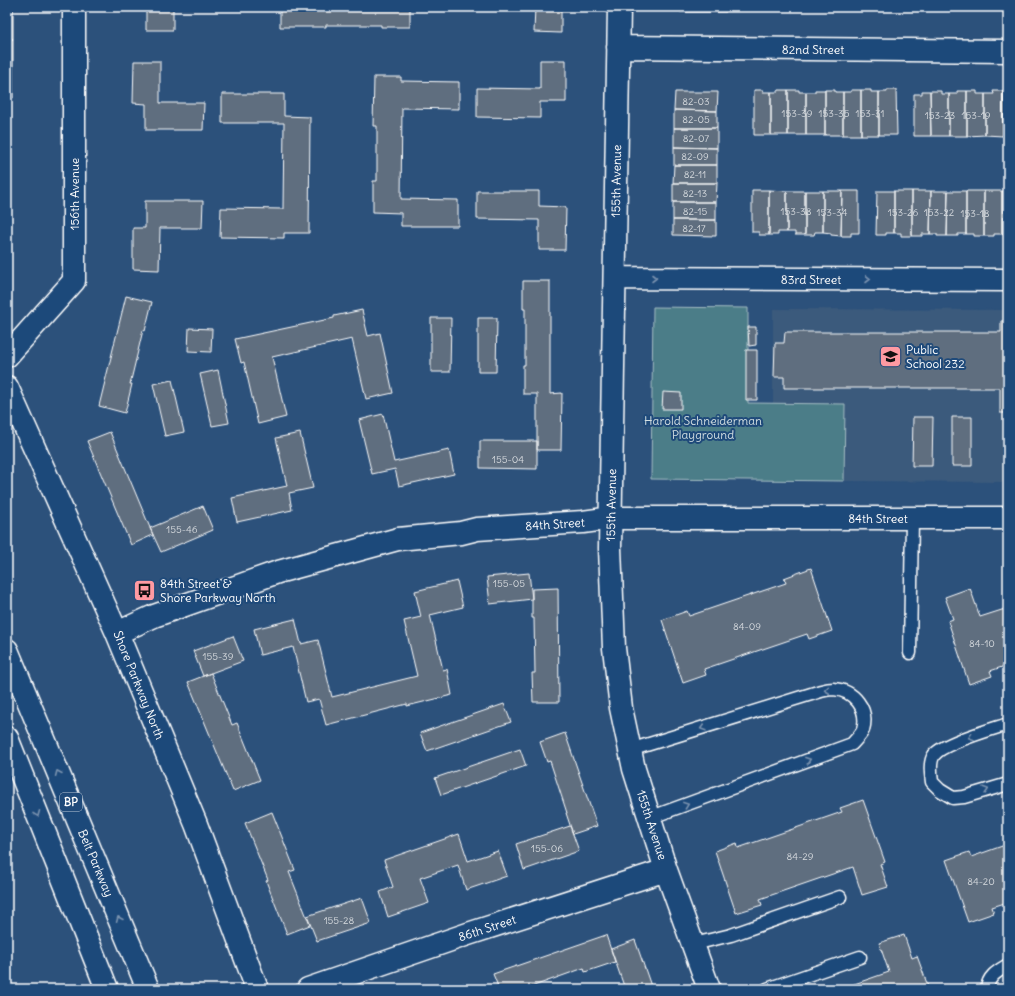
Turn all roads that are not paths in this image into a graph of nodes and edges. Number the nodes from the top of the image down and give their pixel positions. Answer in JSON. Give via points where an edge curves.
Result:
{"nodes":[{"id":1,"x":74,"y":7,"type":"edge"},
{"id":2,"x":619,"y":7,"type":"edge"},
{"id":3,"x":618,"y":48,"type":"junction"},
{"id":4,"x":1008,"y":51,"type":"edge"},
{"id":5,"x":615,"y":278,"type":"junction"},
{"id":6,"x":1008,"y":280,"type":"edge"},
{"id":7,"x":7,"y":356,"type":"edge"},
{"id":8,"x":7,"y":387,"type":"edge"},
{"id":9,"x":612,"y":518,"type":"junction"},
{"id":10,"x":912,"y":518,"type":"junction"},
{"id":11,"x":1008,"y":518,"type":"edge"},
{"id":12,"x":117,"y":633,"type":"junction"},
{"id":13,"x":7,"y":650,"type":"edge"},
{"id":14,"x":910,"y":653,"type":"dead end"},
{"id":15,"x":1008,"y":724,"type":"edge"},
{"id":16,"x":7,"y":738,"type":"edge"},
{"id":17,"x":630,"y":750,"type":"junction"},
{"id":18,"x":1008,"y":784,"type":"edge"},
{"id":19,"x":649,"y":818,"type":"junction"},
{"id":20,"x":666,"y":870,"type":"junction"},
{"id":21,"x":840,"y":897,"type":"dead end"},
{"id":22,"x":694,"y":944,"type":"junction"},
{"id":23,"x":860,"y":957,"type":"dead end"},
{"id":24,"x":1008,"y":966,"type":"edge"},
{"id":25,"x":107,"y":989,"type":"edge"},
{"id":26,"x":148,"y":989,"type":"edge"},
{"id":27,"x":257,"y":989,"type":"edge"},
{"id":28,"x":308,"y":989,"type":"edge"},
{"id":29,"x":709,"y":989,"type":"edge"},
{"id":30,"x":767,"y":989,"type":"edge"},
{"id":31,"x":987,"y":989,"type":"edge"}],
"edges":[{"from":1,"to":7,"type":"main road","name":"156th Avenue","via":[[74,281]]},
{"from":2,"to":3,"type":"main road","name":"155th Avenue"},
{"from":3,"to":4,"type":"main road","name":"82nd Street"},
{"from":3,"to":5,"type":"main road","name":"155th Avenue"},
{"from":5,"to":6,"type":"main road","name":"83rd Street","one_way":true},
{"from":5,"to":9,"type":"main road","name":"155th Avenue"},
{"from":8,"to":12,"type":"main road","name":"Shore Parkway North"},
{"from":9,"to":10,"type":"main road","name":"84th Street"},
{"from":9,"to":12,"type":"main road","name":"84th Street","via":[[477,529],[398,539],[278,572],[154,616]]},
{"from":9,"to":17,"type":"main road","name":"155th Avenue","via":[[610,548],[614,648],[620,708]]},
{"from":10,"to":11,"type":"main road","name":"84th Street"},
{"from":10,"to":14,"type":"lane"},
{"from":12,"to":27,"type":"main road","name":"Shore Parkway North","via":[[196,824]]},
{"from":26,"to":13,"type":"main road","name":"Belt Parkway","number":"BP","one_way":true},
{"from":15,"to":18,"type":"lane","one_way":true,"via":[[949,744],[934,755],[931,767],[932,782],[953,798]]},
{"from":16,"to":25,"type":"main road","one_way":true},
{"from":17,"to":19,"type":"main road","name":"155th Avenue"},
{"from":19,"to":17,"type":"lane","one_way":true,"via":[[852,744],[863,731],[865,716],[859,702],[847,692],[832,689]]},
{"from":19,"to":20,"type":"main road","name":"155th Avenue"},
{"from":20,"to":22,"type":"main road","name":"155th Avenue"},
{"from":20,"to":28,"type":"main road","name":"86th Street"},
{"from":21,"to":22,"type":"lane","via":[[731,935]]},
{"from":22,"to":29,"type":"main road","name":"155th Avenue"},
{"from":23,"to":30,"type":"lane"},
{"from":24,"to":31,"type":"lane","via":[[993,974]]}]}
